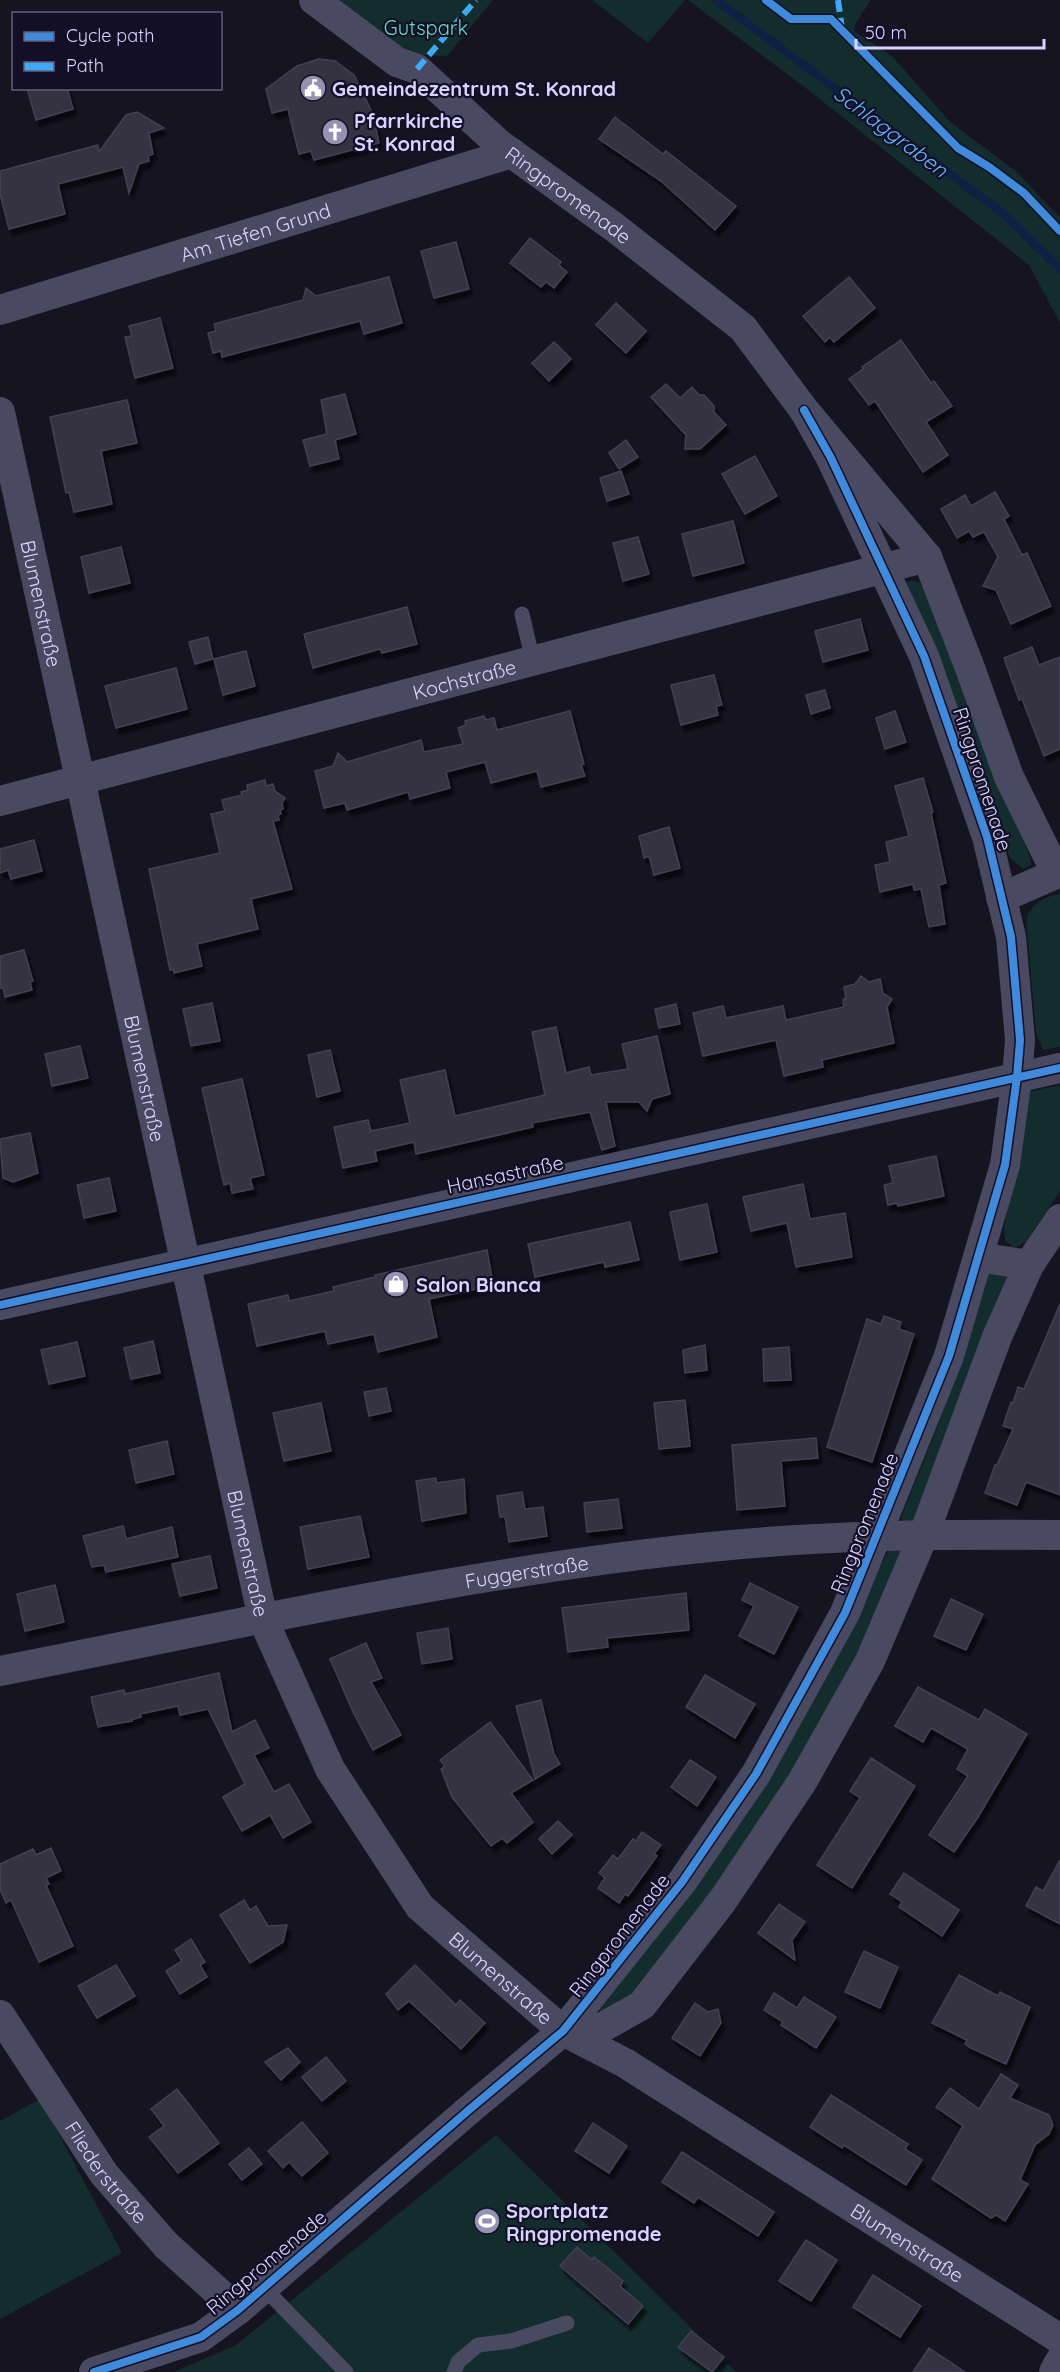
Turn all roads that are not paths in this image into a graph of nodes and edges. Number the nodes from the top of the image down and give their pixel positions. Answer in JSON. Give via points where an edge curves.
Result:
{"nodes":[{"id":1,"x":314,"y":0,"type":"edge"},
{"id":2,"x":512,"y":153,"type":"junction"},
{"id":3,"x":0,"y":310,"type":"edge"},
{"id":4,"x":804,"y":410,"type":"junction"},
{"id":5,"x":0,"y":412,"type":"edge"},
{"id":6,"x":927,"y":557,"type":"junction"},
{"id":7,"x":882,"y":570,"type":"junction"},
{"id":8,"x":522,"y":614,"type":"dead end"},
{"id":9,"x":533,"y":661,"type":"junction"},
{"id":10,"x":81,"y":780,"type":"junction"},
{"id":11,"x":0,"y":801,"type":"edge"},
{"id":12,"x":1060,"y":870,"type":"edge"},
{"id":13,"x":1001,"y":898,"type":"junction"},
{"id":14,"x":1060,"y":1068,"type":"edge"},
{"id":15,"x":1017,"y":1077,"type":"junction"},
{"id":16,"x":1060,"y":1219,"type":"edge"},
{"id":17,"x":978,"y":1257,"type":"junction"},
{"id":18,"x":185,"y":1262,"type":"junction"},
{"id":19,"x":1029,"y":1265,"type":"junction"},
{"id":20,"x":0,"y":1305,"type":"edge"},
{"id":21,"x":924,"y":1534,"type":"junction"},
{"id":22,"x":1060,"y":1535,"type":"edge"},
{"id":23,"x":876,"y":1536,"type":"junction"},
{"id":24,"x":263,"y":1619,"type":"junction"},
{"id":25,"x":0,"y":1671,"type":"edge"},
{"id":26,"x":0,"y":2014,"type":"edge"},
{"id":27,"x":563,"y":2031,"type":"junction"},
{"id":28,"x":264,"y":2288,"type":"junction"},
{"id":29,"x":238,"y":2310,"type":"junction"},
{"id":30,"x":567,"y":2323,"type":"dead end"},
{"id":31,"x":1055,"y":2336,"type":"edge"},
{"id":32,"x":1060,"y":2361,"type":"edge"},
{"id":33,"x":94,"y":2372,"type":"edge"},
{"id":34,"x":346,"y":2372,"type":"edge"},
{"id":35,"x":454,"y":2372,"type":"edge"},
{"id":36,"x":1054,"y":2372,"type":"edge"}],
"edges":[{"from":1,"to":2,"type":"street","name":"Ringpromenade","via":[[397,62],[417,69]]},
{"from":2,"to":3,"type":"street","name":"Am Tiefen Grund"},
{"from":2,"to":4,"type":"street","name":"Ringpromenade","via":[[743,328]]},
{"from":4,"to":6,"type":"street","name":"Ringpromenade"},
{"from":4,"to":7,"type":"street","name":"Ringpromenade","via":[[831,458]]},
{"from":5,"to":10,"type":"street","name":"Blumenstraße"},
{"from":6,"to":7,"type":"street","name":"Kochstraße"},
{"from":6,"to":12,"type":"street","name":"Ringpromenade","via":[[1009,777],[1048,856]]},
{"from":7,"to":9,"type":"street","name":"Kochstraße"},
{"from":7,"to":13,"type":"street","name":"Ringpromenade","via":[[927,666],[987,837]]},
{"from":8,"to":9,"type":"lane"},
{"from":9,"to":10,"type":"street","name":"Kochstraße"},
{"from":10,"to":11,"type":"street","name":"Kochstraße"},
{"from":10,"to":18,"type":"street","name":"Blumenstraße"},
{"from":12,"to":13,"type":"street","name":"Ringpromenade"},
{"from":13,"to":15,"type":"street","name":"Ringpromenade","via":[[1012,948],[1020,1040]]},
{"from":14,"to":15,"type":"street","name":"Hansastraße"},
{"from":15,"to":17,"type":"street","name":"Ringpromenade","via":[[1005,1165]]},
{"from":15,"to":18,"type":"street","name":"Hansastraße"},
{"from":16,"to":19,"type":"street","name":"Ringpromenade"},
{"from":17,"to":19,"type":"street"},
{"from":17,"to":23,"type":"street","name":"Ringpromenade","via":[[949,1356]]},
{"from":18,"to":20,"type":"street","name":"Hansastraße"},
{"from":18,"to":24,"type":"street","name":"Blumenstraße"},
{"from":19,"to":21,"type":"street","name":"Ringpromenade","via":[[997,1337]]},
{"from":21,"to":22,"type":"street","name":"Fuggerstraße"},
{"from":21,"to":23,"type":"street","name":"Fuggerstraße"},
{"from":21,"to":27,"type":"street","name":"Ringpromenade","via":[[870,1661],[802,1782],[723,1900],[642,2005],[603,2027]]},
{"from":23,"to":24,"type":"street","name":"Fuggerstraße","via":[[711,1547],[486,1577]]},
{"from":23,"to":27,"type":"street","name":"Ringpromenade","via":[[845,1613],[756,1774],[682,1882]]},
{"from":24,"to":25,"type":"street","name":"Fuggerstraße"},
{"from":24,"to":27,"type":"street","name":"Blumenstraße","via":[[330,1769],[420,1907]]},
{"from":26,"to":29,"type":"street","name":"Fliederstraße","via":[[104,2174],[166,2245]]},
{"from":27,"to":28,"type":"street","name":"Ringpromenade"},
{"from":27,"to":31,"type":"street","name":"Blumenstraße","via":[[625,2063]]},
{"from":28,"to":29,"type":"street","name":"Ringpromenade"},
{"from":28,"to":34,"type":"lane"},
{"from":29,"to":33,"type":"street","name":"Ringpromenade","via":[[201,2337]]},
{"from":30,"to":35,"type":"lane","via":[[511,2341],[478,2346],[458,2362]]},
{"from":32,"to":36,"type":"street"}]}
